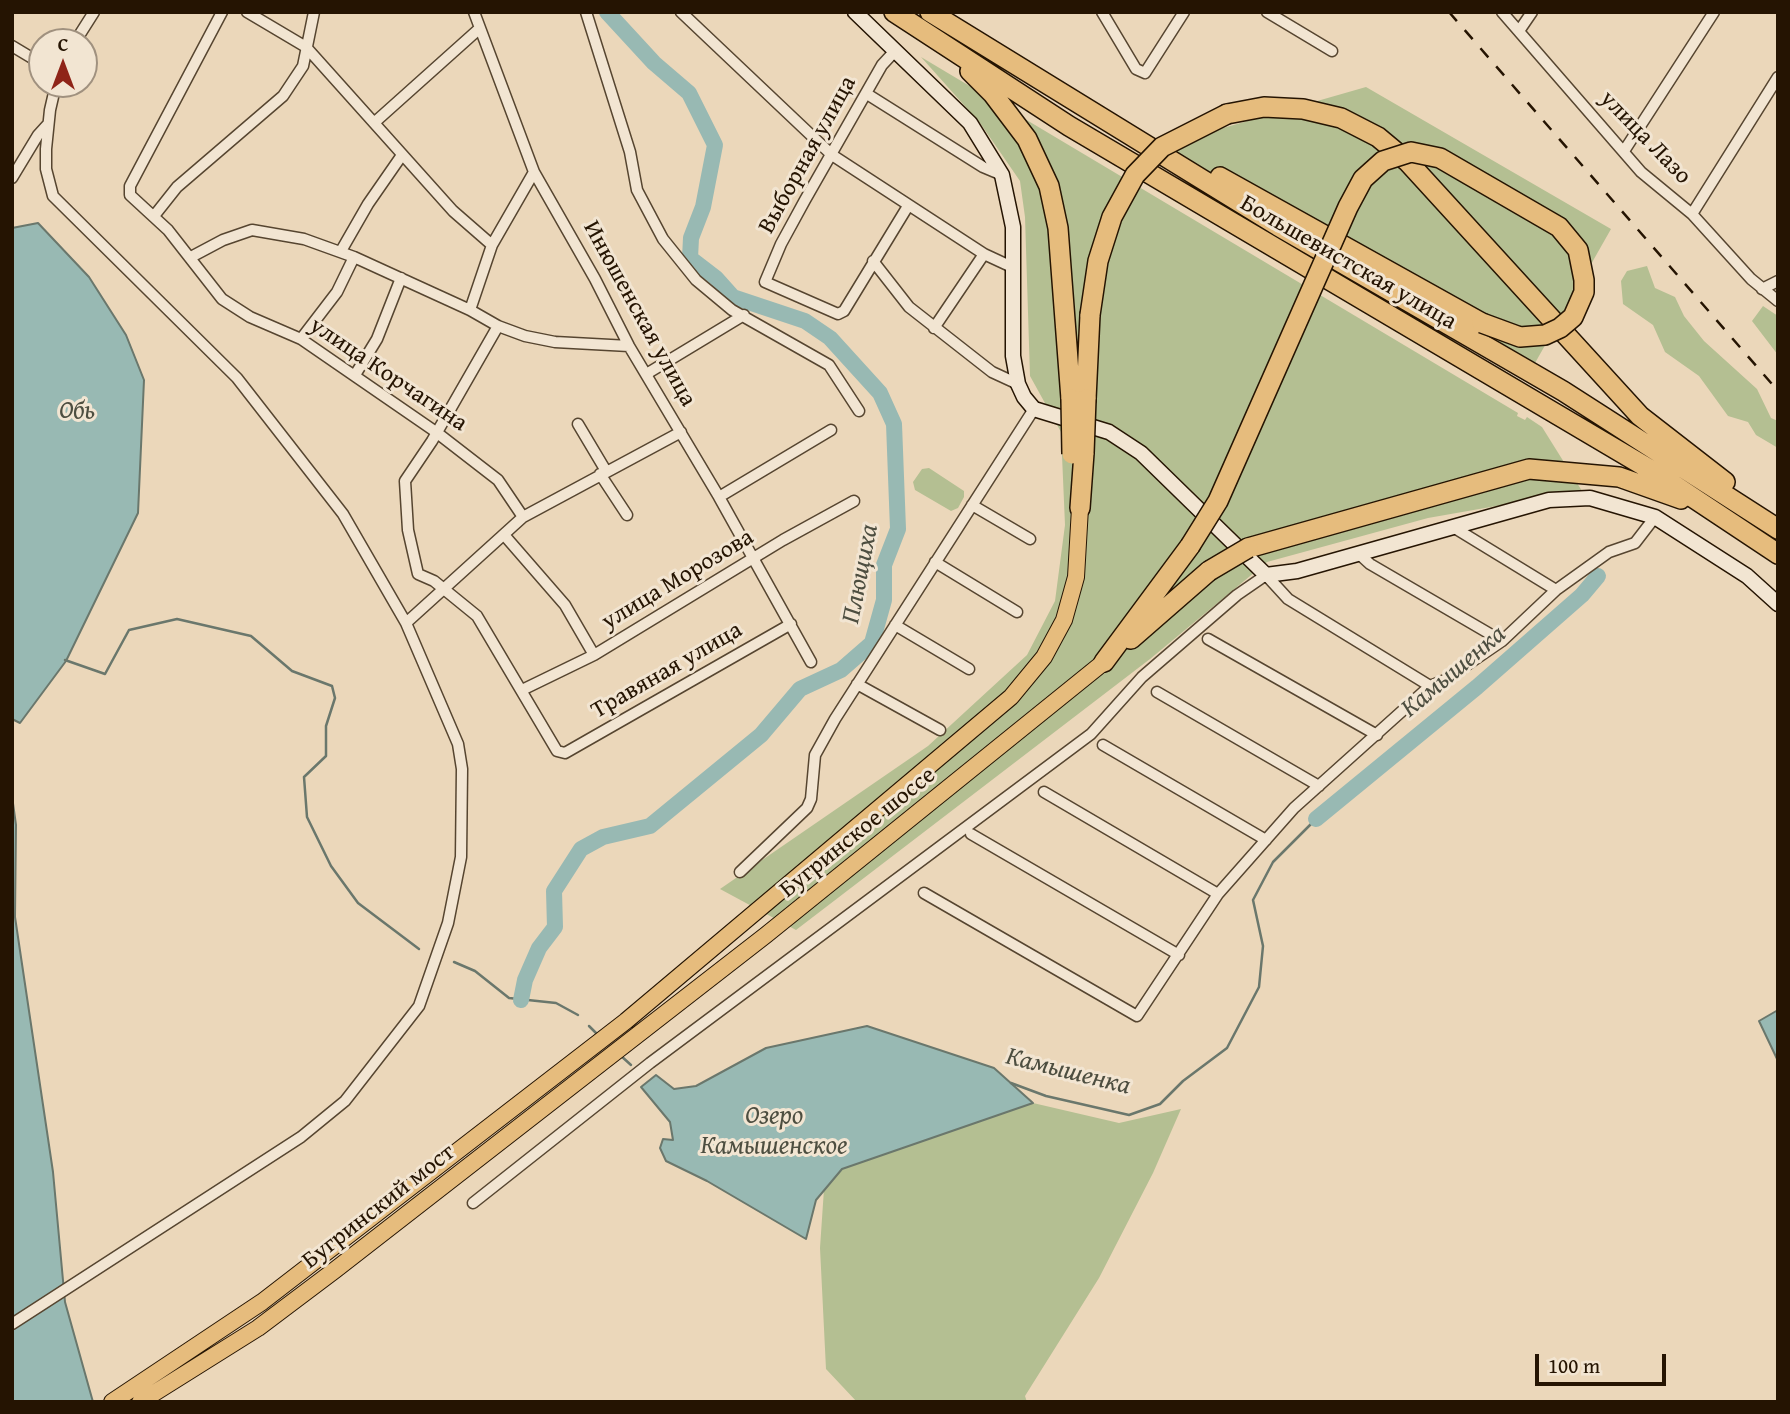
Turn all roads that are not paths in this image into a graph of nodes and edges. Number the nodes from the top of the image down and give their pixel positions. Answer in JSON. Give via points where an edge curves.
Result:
{"nodes":[{"id":1,"x":94,"y":12,"type":"edge"},
{"id":2,"x":222,"y":12,"type":"edge"},
{"id":3,"x":247,"y":12,"type":"edge"},
{"id":4,"x":314,"y":12,"type":"edge"},
{"id":5,"x":474,"y":12,"type":"edge"},
{"id":6,"x":586,"y":12,"type":"edge"},
{"id":7,"x":681,"y":12,"type":"edge"},
{"id":8,"x":855,"y":12,"type":"edge"},
{"id":9,"x":894,"y":12,"type":"edge"},
{"id":10,"x":930,"y":12,"type":"edge"},
{"id":11,"x":1102,"y":12,"type":"edge"},
{"id":12,"x":1184,"y":12,"type":"edge"},
{"id":13,"x":1267,"y":12,"type":"edge"},
{"id":14,"x":1502,"y":12,"type":"edge"},
{"id":15,"x":1532,"y":12,"type":"edge"},
{"id":16,"x":1714,"y":12,"type":"edge"},
{"id":17,"x":84,"y":28,"type":"edge"},
{"id":18,"x":480,"y":28,"type":"junction"},
{"id":19,"x":1519,"y":31,"type":"junction"},
{"id":20,"x":936,"y":39,"type":"junction"},
{"id":21,"x":12,"y":46,"type":"edge"},
{"id":22,"x":306,"y":47,"type":"junction"},
{"id":23,"x":1332,"y":51,"type":"dead end"},
{"id":24,"x":894,"y":52,"type":"junction"},
{"id":25,"x":28,"y":56,"type":"edge"},
{"id":26,"x":1028,"y":74,"type":"junction"},
{"id":27,"x":1778,"y":77,"type":"edge"},
{"id":28,"x":867,"y":94,"type":"junction"},
{"id":29,"x":54,"y":98,"type":"edge"},
{"id":30,"x":375,"y":122,"type":"junction"},
{"id":31,"x":48,"y":124,"type":"junction"},
{"id":32,"x":1623,"y":151,"type":"junction"},
{"id":33,"x":402,"y":155,"type":"junction"},
{"id":34,"x":832,"y":155,"type":"junction"},
{"id":35,"x":14,"y":172,"type":"edge"},
{"id":36,"x":534,"y":172,"type":"junction"},
{"id":37,"x":1002,"y":175,"type":"junction"},
{"id":38,"x":908,"y":206,"type":"junction"},
{"id":39,"x":1692,"y":214,"type":"junction"},
{"id":40,"x":154,"y":216,"type":"junction"},
{"id":41,"x":492,"y":245,"type":"junction"},
{"id":42,"x":341,"y":251,"type":"junction"},
{"id":43,"x":984,"y":254,"type":"junction"},
{"id":44,"x":191,"y":257,"type":"junction"},
{"id":45,"x":354,"y":257,"type":"junction"},
{"id":46,"x":873,"y":261,"type":"junction"},
{"id":47,"x":1012,"y":267,"type":"junction"},
{"id":48,"x":401,"y":278,"type":"junction"},
{"id":49,"x":1778,"y":281,"type":"edge"},
{"id":50,"x":1762,"y":289,"type":"junction"},
{"id":51,"x":1778,"y":301,"type":"edge"},
{"id":52,"x":470,"y":310,"type":"junction"},
{"id":53,"x":744,"y":315,"type":"junction"},
{"id":54,"x":498,"y":326,"type":"junction"},
{"id":55,"x":934,"y":328,"type":"junction"},
{"id":56,"x":301,"y":339,"type":"junction"},
{"id":57,"x":629,"y":346,"type":"junction"},
{"id":58,"x":648,"y":373,"type":"junction"},
{"id":59,"x":355,"y":375,"type":"junction"},
{"id":60,"x":1018,"y":384,"type":"junction"},
{"id":61,"x":1078,"y":399,"type":"junction"},
{"id":62,"x":1034,"y":409,"type":"junction"},
{"id":63,"x":859,"y":411,"type":"dead end"},
{"id":64,"x":578,"y":424,"type":"dead end"},
{"id":65,"x":831,"y":430,"type":"dead end"},
{"id":66,"x":436,"y":432,"type":"junction"},
{"id":67,"x":681,"y":432,"type":"junction"},
{"id":68,"x":603,"y":473,"type":"junction"},
{"id":69,"x":719,"y":496,"type":"junction"},
{"id":70,"x":855,"y":501,"type":"dead end"},
{"id":71,"x":972,"y":505,"type":"junction"},
{"id":72,"x":1080,"y":508,"type":"joint"},
{"id":73,"x":628,"y":515,"type":"dead end"},
{"id":74,"x":523,"y":517,"type":"junction"},
{"id":75,"x":1656,"y":517,"type":"junction"},
{"id":76,"x":1735,"y":526,"type":"junction"},
{"id":77,"x":1453,"y":527,"type":"junction"},
{"id":78,"x":1776,"y":528,"type":"edge"},
{"id":79,"x":505,"y":536,"type":"junction"},
{"id":80,"x":1030,"y":539,"type":"dead end"},
{"id":81,"x":1358,"y":553,"type":"junction"},
{"id":82,"x":1778,"y":554,"type":"edge"},
{"id":83,"x":754,"y":559,"type":"junction"},
{"id":84,"x":935,"y":562,"type":"junction"},
{"id":85,"x":1266,"y":575,"type":"junction"},
{"id":86,"x":445,"y":590,"type":"junction"},
{"id":87,"x":1556,"y":590,"type":"junction"},
{"id":88,"x":1778,"y":604,"type":"edge"},
{"id":89,"x":1017,"y":612,"type":"dead end"},
{"id":90,"x":406,"y":623,"type":"junction"},
{"id":91,"x":791,"y":624,"type":"junction"},
{"id":92,"x":895,"y":625,"type":"junction"},
{"id":93,"x":1208,"y":639,"type":"dead end"},
{"id":94,"x":1502,"y":641,"type":"junction"},
{"id":95,"x":594,"y":655,"type":"junction"},
{"id":96,"x":811,"y":662,"type":"dead end"},
{"id":97,"x":1104,"y":663,"type":"junction"},
{"id":98,"x":969,"y":669,"type":"dead end"},
{"id":99,"x":857,"y":684,"type":"junction"},
{"id":100,"x":1430,"y":686,"type":"junction"},
{"id":101,"x":522,"y":690,"type":"junction"},
{"id":102,"x":1157,"y":692,"type":"dead end"},
{"id":103,"x":940,"y":730,"type":"dead end"},
{"id":104,"x":1377,"y":735,"type":"junction"},
{"id":105,"x":1103,"y":745,"type":"dead end"},
{"id":106,"x":1319,"y":786,"type":"junction"},
{"id":107,"x":1044,"y":792,"type":"dead end"},
{"id":108,"x":971,"y":834,"type":"dead end"},
{"id":109,"x":1266,"y":839,"type":"junction"},
{"id":110,"x":740,"y":872,"type":"dead end"},
{"id":111,"x":924,"y":893,"type":"dead end"},
{"id":112,"x":1218,"y":894,"type":"junction"},
{"id":113,"x":1179,"y":955,"type":"junction"},
{"id":114,"x":636,"y":1035,"type":"joint"},
{"id":115,"x":472,"y":1203,"type":"dead end"},
{"id":116,"x":12,"y":1324,"type":"edge"},
{"id":117,"x":112,"y":1402,"type":"edge"},
{"id":118,"x":140,"y":1402,"type":"edge"}],
"edges":[{"from":1,"to":17,"type":"street"},
{"from":2,"to":40,"type":"street","name":"улица Корчагина","via":[[130,186],[130,195]]},
{"from":3,"to":22,"type":"street"},
{"from":4,"to":22,"type":"street"},
{"from":5,"to":18,"type":"street","name":"Инюшенская улица"},
{"from":6,"to":53,"type":"street","via":[[648,215],[696,280]]},
{"from":7,"to":34,"type":"street"},
{"from":8,"to":24,"type":"street"},
{"from":9,"to":20,"type":"highway","name":"Большевистская улица"},
{"from":10,"to":26,"type":"highway","name":"Большевистская улица"},
{"from":11,"to":12,"type":"street","via":[[1136,69],[1145,73]]},
{"from":13,"to":23,"type":"street"},
{"from":14,"to":19,"type":"street","name":"улица Лазо"},
{"from":15,"to":19,"type":"street"},
{"from":16,"to":32,"type":"street"},
{"from":18,"to":30,"type":"street"},
{"from":18,"to":36,"type":"street","name":"Инюшенская улица"},
{"from":19,"to":32,"type":"street","name":"улица Лазо"},
{"from":20,"to":61,"type":"highway","via":[[993,94],[1027,139],[1049,186]]},
{"from":20,"to":76,"type":"highway","name":"Большевистская улица","via":[[1069,126],[1656,473]]},
{"from":21,"to":25,"type":"street"},
{"from":22,"to":30,"type":"street"},
{"from":22,"to":40,"type":"street","via":[[303,66],[272,108],[177,187]]},
{"from":24,"to":28,"type":"street","name":"Выборная улица"},
{"from":24,"to":37,"type":"street","via":[[970,123]]},
{"from":26,"to":78,"type":"highway","name":"Большевистская улица","via":[[1563,391]]},
{"from":26,"to":97,"type":"highway","bridge":true,"via":[[1482,323],[1520,337],[1545,335],[1573,317],[1584,280],[1578,250],[1559,228],[1440,158],[1411,152],[1383,161],[1363,179],[1348,207],[1224,488],[1190,546]]},
{"from":27,"to":39,"type":"street"},
{"from":28,"to":34,"type":"street","name":"Выборная улица"},
{"from":28,"to":37,"type":"street"},
{"from":29,"to":31,"type":"street"},
{"from":30,"to":33,"type":"street"},
{"from":31,"to":35,"type":"street"},
{"from":31,"to":90,"type":"street","via":[[46,169],[52,196],[237,378],[343,514]]},
{"from":32,"to":39,"type":"street","name":"улица Лазо"},
{"from":33,"to":41,"type":"street","via":[[453,211]]},
{"from":33,"to":42,"type":"street"},
{"from":34,"to":38,"type":"street"},
{"from":34,"to":46,"type":"street","name":"Выборная улица","via":[[781,244],[765,282],[838,314]]},
{"from":36,"to":41,"type":"street"},
{"from":36,"to":57,"type":"street","name":"Инюшенская улица"},
{"from":37,"to":47,"type":"street","via":[[1010,207]]},
{"from":38,"to":43,"type":"street"},
{"from":38,"to":46,"type":"street"},
{"from":39,"to":50,"type":"street","name":"улица Лазо"},
{"from":40,"to":44,"type":"street","name":"улица Корчагина"},
{"from":41,"to":52,"type":"street"},
{"from":42,"to":44,"type":"street","via":[[252,230]]},
{"from":42,"to":45,"type":"street"},
{"from":43,"to":47,"type":"street"},
{"from":43,"to":55,"type":"street"},
{"from":44,"to":56,"type":"street","name":"улица Корчагина","via":[[222,299]]},
{"from":45,"to":48,"type":"street"},
{"from":45,"to":56,"type":"street","via":[[337,292]]},
{"from":46,"to":55,"type":"street","via":[[909,307]]},
{"from":47,"to":60,"type":"street","via":[[1013,356]]},
{"from":48,"to":52,"type":"street"},
{"from":48,"to":59,"type":"street","via":[[377,338]]},
{"from":49,"to":50,"type":"street"},
{"from":50,"to":51,"type":"street","name":"улица Лазо"},
{"from":52,"to":54,"type":"street"},
{"from":53,"to":58,"type":"street"},
{"from":53,"to":63,"type":"street","via":[[829,365]]},
{"from":54,"to":57,"type":"street","via":[[555,342]]},
{"from":54,"to":66,"type":"street"},
{"from":55,"to":60,"type":"street","via":[[992,372]]},
{"from":56,"to":59,"type":"street","name":"улица Корчагина"},
{"from":57,"to":58,"type":"street","name":"Инюшенская улица"},
{"from":58,"to":67,"type":"street","name":"Инюшенская улица"},
{"from":59,"to":66,"type":"street","name":"улица Корчагина"},
{"from":60,"to":62,"type":"street"},
{"from":61,"to":72,"type":"highway","bridge":true},
{"from":61,"to":78,"type":"highway","bridge":true,"via":[[1098,261],[1112,217],[1135,175],[1162,147],[1227,114],[1264,107],[1303,109],[1341,118],[1378,136],[1408,162],[1640,416]]},
{"from":62,"to":71,"type":"street"},
{"from":62,"to":85,"type":"street","via":[[1109,432],[1142,453]]},
{"from":64,"to":68,"type":"street"},
{"from":65,"to":69,"type":"street"},
{"from":66,"to":74,"type":"street","name":"улица Корчагина","via":[[498,480]]},
{"from":66,"to":86,"type":"street","via":[[405,481],[403,492],[418,574]]},
{"from":67,"to":68,"type":"street"},
{"from":67,"to":69,"type":"street","name":"Инюшенская улица"},
{"from":68,"to":73,"type":"street"},
{"from":68,"to":74,"type":"street"},
{"from":69,"to":83,"type":"street","name":"Инюшенская улица"},
{"from":70,"to":83,"type":"street","name":"улица Морозова"},
{"from":71,"to":80,"type":"street"},
{"from":71,"to":84,"type":"street"},
{"from":72,"to":117,"type":"main road","via":[[1076,577],[1064,620],[1044,657],[1011,696],[626,1021],[262,1302]]},
{"from":74,"to":79,"type":"street"},
{"from":75,"to":77,"type":"street","via":[[1590,498],[1549,500]]},
{"from":75,"to":87,"type":"street","via":[[1635,543],[1609,552]]},
{"from":75,"to":88,"type":"street","via":[[1747,576]]},
{"from":76,"to":82,"type":"highway","name":"Большевистская улица"},
{"from":76,"to":97,"type":"highway","bridge":true,"via":[[1674,496],[1619,477],[1529,469],[1248,548],[1209,571]]},
{"from":77,"to":81,"type":"street"},
{"from":77,"to":87,"type":"street"},
{"from":79,"to":86,"type":"street"},
{"from":79,"to":95,"type":"street","via":[[565,605]]},
{"from":81,"to":85,"type":"street"},
{"from":81,"to":94,"type":"street"},
{"from":83,"to":91,"type":"street","name":"Инюшенская улица"},
{"from":83,"to":95,"type":"street","name":"улица Морозова"},
{"from":84,"to":89,"type":"street"},
{"from":84,"to":92,"type":"street"},
{"from":85,"to":100,"type":"street","via":[[1288,599]]},
{"from":85,"to":115,"type":"street","via":[[1142,677],[1091,734],[650,1063]]},
{"from":86,"to":90,"type":"street"},
{"from":86,"to":101,"type":"street","via":[[477,616]]},
{"from":87,"to":94,"type":"street"},
{"from":90,"to":116,"type":"street","via":[[446,713],[462,769],[461,857],[448,923],[419,1006],[345,1101],[301,1137]]},
{"from":91,"to":96,"type":"street","name":"Инюшенская улица"},
{"from":91,"to":101,"type":"street","name":"Травяная улица","via":[[565,754],[557,751]]},
{"from":92,"to":98,"type":"street"},
{"from":92,"to":99,"type":"street"},
{"from":93,"to":104,"type":"street"},
{"from":94,"to":100,"type":"street"},
{"from":95,"to":101,"type":"street","name":"улица Морозова"},
{"from":97,"to":114,"type":"main road","name":"Бугринское шоссе"},
{"from":99,"to":103,"type":"street"},
{"from":99,"to":110,"type":"street","via":[[815,755],[807,808]]},
{"from":100,"to":104,"type":"street"},
{"from":102,"to":106,"type":"street"},
{"from":104,"to":106,"type":"street"},
{"from":105,"to":109,"type":"street"},
{"from":106,"to":109,"type":"street"},
{"from":107,"to":112,"type":"street"},
{"from":108,"to":113,"type":"street"},
{"from":109,"to":112,"type":"street"},
{"from":111,"to":113,"type":"street","via":[[1138,1016]]},
{"from":112,"to":113,"type":"street"},
{"from":114,"to":118,"type":"main road","name":"Бугринский мост","via":[[258,1328]]}]}
